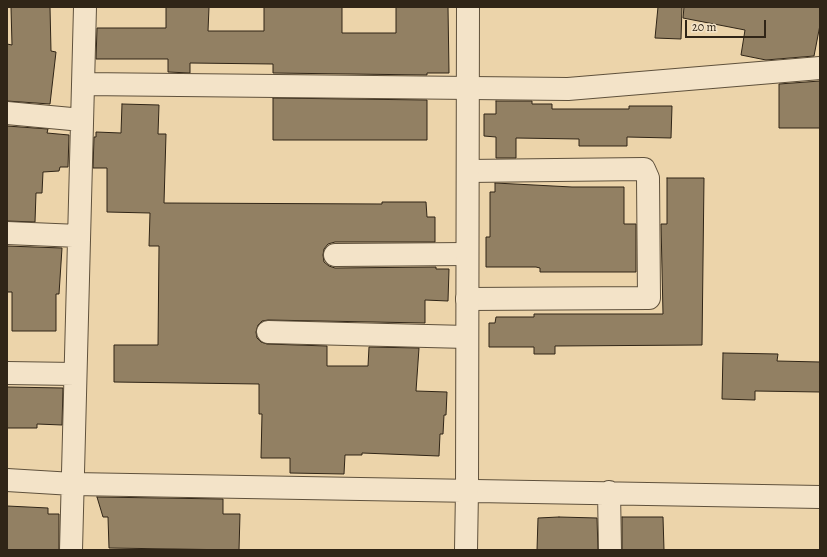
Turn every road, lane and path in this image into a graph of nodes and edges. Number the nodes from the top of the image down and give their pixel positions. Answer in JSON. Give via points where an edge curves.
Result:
{"nodes":[{"id":1,"x":85,"y":7,"type":"edge"},
{"id":2,"x":468,"y":7,"type":"edge"},
{"id":3,"x":820,"y":68,"type":"edge"},
{"id":4,"x":83,"y":84,"type":"junction"},
{"id":5,"x":468,"y":87,"type":"junction"},
{"id":6,"x":7,"y":113,"type":"edge"},
{"id":7,"x":82,"y":120,"type":"junction"},
{"id":8,"x":468,"y":171,"type":"junction"},
{"id":9,"x":7,"y":233,"type":"edge"},
{"id":10,"x":79,"y":236,"type":"junction"},
{"id":11,"x":467,"y":254,"type":"junction"},
{"id":12,"x":335,"y":255,"type":"dead end"},
{"id":13,"x":467,"y":299,"type":"junction"},
{"id":14,"x":268,"y":332,"type":"dead end"},
{"id":15,"x":467,"y":337,"type":"junction"},
{"id":16,"x":7,"y":373,"type":"edge"},
{"id":17,"x":75,"y":374,"type":"junction"},
{"id":18,"x":7,"y":480,"type":"edge"},
{"id":19,"x":73,"y":484,"type":"junction"},
{"id":20,"x":466,"y":490,"type":"junction"},
{"id":21,"x":609,"y":492,"type":"junction"},
{"id":22,"x":820,"y":497,"type":"edge"},
{"id":23,"x":71,"y":550,"type":"edge"},
{"id":24,"x":466,"y":550,"type":"edge"},
{"id":25,"x":610,"y":550,"type":"edge"}],
"edges":[{"from":1,"to":4,"type":"street"},
{"from":2,"to":5,"type":"street"},
{"from":3,"to":5,"type":"street","via":[[568,89]]},
{"from":4,"to":5,"type":"street"},
{"from":4,"to":7,"type":"street"},
{"from":5,"to":8,"type":"street"},
{"from":6,"to":7,"type":"street"},
{"from":7,"to":10,"type":"street"},
{"from":8,"to":11,"type":"street"},
{"from":8,"to":13,"type":"street","via":[[644,169],[648,178],[649,298]]},
{"from":9,"to":10,"type":"street"},
{"from":10,"to":17,"type":"street"},
{"from":11,"to":12,"type":"street"},
{"from":11,"to":13,"type":"street"},
{"from":13,"to":15,"type":"street"},
{"from":14,"to":15,"type":"street"},
{"from":15,"to":20,"type":"street"},
{"from":16,"to":17,"type":"street"},
{"from":17,"to":19,"type":"street"},
{"from":18,"to":19,"type":"street"},
{"from":19,"to":20,"type":"street"},
{"from":19,"to":23,"type":"street"},
{"from":20,"to":21,"type":"street"},
{"from":20,"to":24,"type":"street"},
{"from":21,"to":22,"type":"street"},
{"from":21,"to":25,"type":"street"}]}
